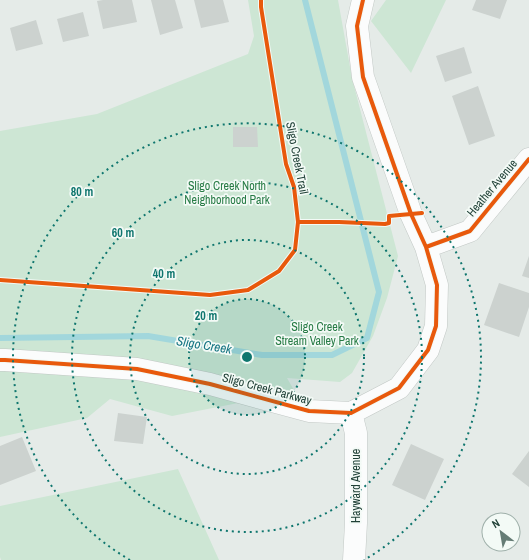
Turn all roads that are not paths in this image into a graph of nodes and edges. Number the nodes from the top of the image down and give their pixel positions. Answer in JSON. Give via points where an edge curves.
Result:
{"nodes":[{"id":1,"x":363,"y":0,"type":"edge"},
{"id":2,"x":529,"y":160,"type":"edge"},
{"id":3,"x":426,"y":247,"type":"junction"},
{"id":4,"x":0,"y":360,"type":"edge"},
{"id":5,"x":351,"y":414,"type":"junction"},
{"id":6,"x":354,"y":560,"type":"edge"}],
"edges":[{"from":1,"to":3,"type":"street","via":[[356,26],[363,77],[411,214]]},
{"from":2,"to":3,"type":"street","name":"Heather Avenue","via":[[470,231]]},
{"from":3,"to":5,"type":"street","via":[[437,285],[436,326],[428,350],[398,388]]},
{"from":4,"to":5,"type":"street","name":"Sligo Creek Parkway","via":[[137,369],[210,384],[309,411]]},
{"from":5,"to":6,"type":"street","name":"Hayward Avenue","via":[[356,434]]}]}
